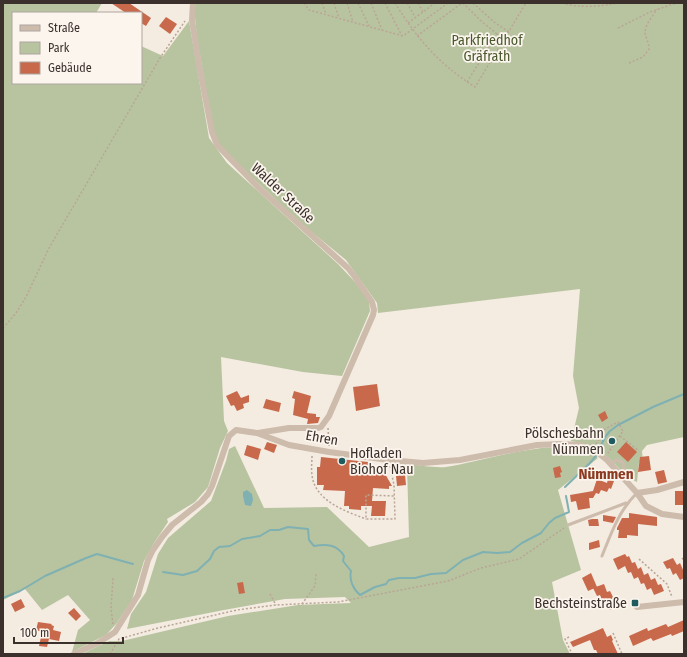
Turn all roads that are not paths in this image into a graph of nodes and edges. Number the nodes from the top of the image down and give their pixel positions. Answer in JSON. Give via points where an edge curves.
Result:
{"nodes":[{"id":1,"x":193,"y":3,"type":"edge"},
{"id":2,"x":343,"y":382,"type":"joint"},
{"id":3,"x":257,"y":433,"type":"junction"},
{"id":4,"x":611,"y":465,"type":"junction"},
{"id":5,"x":619,"y":474,"type":"junction"},
{"id":6,"x":684,"y":482,"type":"edge"},
{"id":7,"x":637,"y":493,"type":"junction"},
{"id":8,"x":626,"y":503,"type":"junction"},
{"id":9,"x":684,"y":517,"type":"edge"},
{"id":10,"x":568,"y":525,"type":"road end"},
{"id":11,"x":602,"y":556,"type":"dead end"},
{"id":12,"x":684,"y":602,"type":"edge"},
{"id":13,"x":637,"y":607,"type":"dead end"},
{"id":14,"x":74,"y":654,"type":"edge"}],
"edges":[{"from":1,"to":2,"type":"street","name":"Walder Straße","via":[[192,14],[204,88],[217,145],[265,194],[348,268],[372,302],[374,310]]},
{"from":2,"to":3,"type":"street","name":"Ehren","via":[[327,420],[318,428],[289,428]]},
{"from":3,"to":4,"type":"street","name":"Ehren","via":[[289,445],[423,463],[441,463],[546,444],[573,444],[598,453]]},
{"from":3,"to":14,"type":"street","via":[[236,430],[228,436],[212,486],[201,502],[172,526],[157,543],[148,560],[138,595],[115,632]]},
{"from":4,"to":5,"type":"street"},
{"from":4,"to":5,"type":"lane","via":[[616,460],[623,462],[624,469]]},
{"from":5,"to":7,"type":"street"},
{"from":6,"to":7,"type":"street"},
{"from":7,"to":8,"type":"lane"},
{"from":7,"to":9,"type":"street","via":[[646,506],[655,512]]},
{"from":8,"to":10,"type":"lane"},
{"from":8,"to":11,"type":"lane"},
{"from":12,"to":13,"type":"street"}]}
